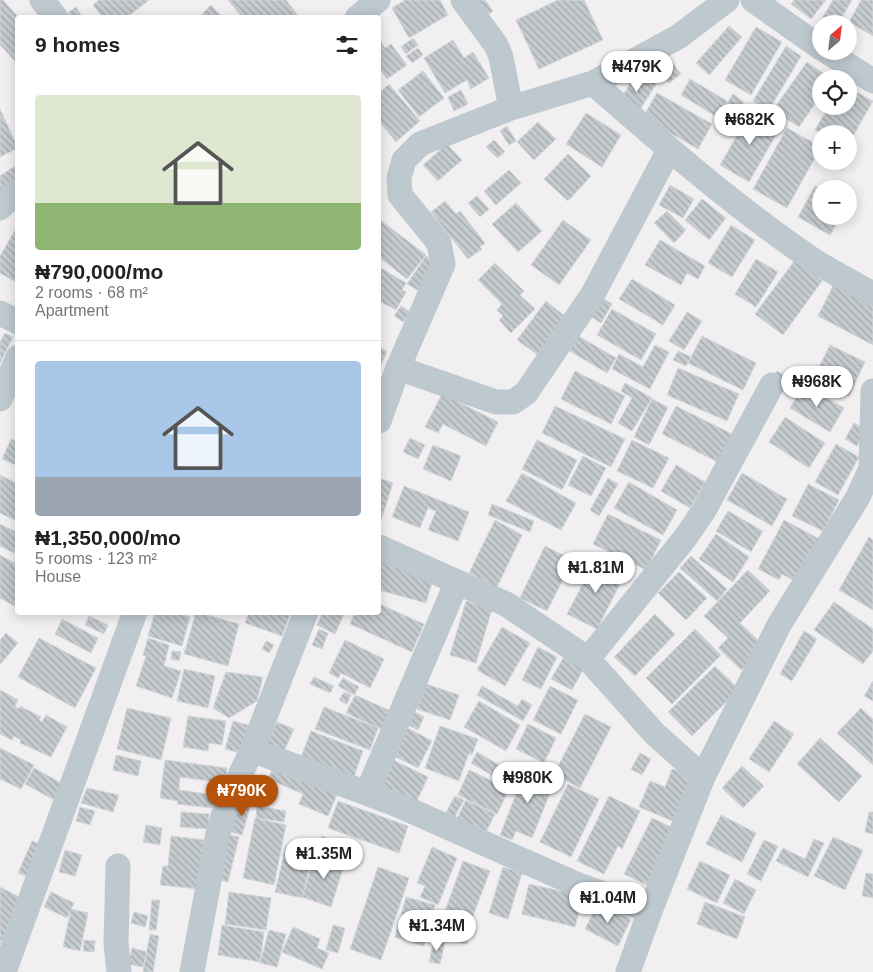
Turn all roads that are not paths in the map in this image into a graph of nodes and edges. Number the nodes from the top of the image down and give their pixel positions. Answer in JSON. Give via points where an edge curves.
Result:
{"nodes":[{"id":1,"x":378,"y":0,"type":"edge"},
{"id":2,"x":463,"y":0,"type":"edge"},
{"id":3,"x":726,"y":0,"type":"edge"},
{"id":4,"x":754,"y":0,"type":"edge"},
{"id":5,"x":360,"y":15,"type":"edge"},
{"id":6,"x":812,"y":42,"type":"edge"},
{"id":7,"x":841,"y":60,"type":"edge"},
{"id":8,"x":873,"y":80,"type":"edge"},
{"id":9,"x":593,"y":83,"type":"junction"},
{"id":10,"x":511,"y":108,"type":"junction"},
{"id":11,"x":669,"y":150,"type":"junction"},
{"id":12,"x":15,"y":193,"type":"edge"},
{"id":13,"x":0,"y":208,"type":"edge"},
{"id":14,"x":873,"y":294,"type":"edge"},
{"id":15,"x":0,"y":313,"type":"edge"},
{"id":16,"x":15,"y":320,"type":"edge"},
{"id":17,"x":15,"y":365,"type":"edge"},
{"id":18,"x":398,"y":368,"type":"junction"},
{"id":19,"x":772,"y":386,"type":"dead end"},
{"id":20,"x":873,"y":391,"type":"edge"},
{"id":21,"x":0,"y":399,"type":"edge"},
{"id":22,"x":381,"y":415,"type":"edge"},
{"id":23,"x":872,"y":468,"type":"edge"},
{"id":24,"x":381,"y":548,"type":"edge"},
{"id":25,"x":457,"y":582,"type":"junction"},
{"id":26,"x":134,"y":615,"type":"edge"},
{"id":27,"x":305,"y":615,"type":"edge"},
{"id":28,"x":588,"y":659,"type":"junction"},
{"id":29,"x":252,"y":750,"type":"junction"},
{"id":30,"x":703,"y":777,"type":"junction"},
{"id":31,"x":367,"y":793,"type":"junction"},
{"id":32,"x":118,"y":866,"type":"dead end"},
{"id":33,"x":650,"y":911,"type":"junction"},
{"id":34,"x":4,"y":972,"type":"edge"},
{"id":35,"x":119,"y":972,"type":"edge"},
{"id":36,"x":192,"y":972,"type":"edge"},
{"id":37,"x":628,"y":972,"type":"edge"}],
"edges":[{"from":1,"to":5,"type":"street"},
{"from":2,"to":10,"type":"street","via":[[496,45]]},
{"from":3,"to":9,"type":"street","via":[[678,37]]},
{"from":4,"to":6,"type":"street"},
{"from":7,"to":8,"type":"street"},
{"from":9,"to":10,"type":"street"},
{"from":9,"to":11,"type":"street"},
{"from":10,"to":18,"type":"street","via":[[420,144],[404,160],[399,178],[400,195],[439,242],[443,264]]},
{"from":11,"to":14,"type":"street","via":[[814,260]]},
{"from":11,"to":18,"type":"street","via":[[593,294],[526,393],[513,402],[496,402]]},
{"from":12,"to":13,"type":"street"},
{"from":15,"to":16,"type":"street"},
{"from":17,"to":21,"type":"street"},
{"from":18,"to":22,"type":"street"},
{"from":19,"to":28,"type":"street","via":[[690,532]]},
{"from":20,"to":23,"type":"street"},
{"from":23,"to":30,"type":"street","via":[[858,497],[778,625]]},
{"from":24,"to":25,"type":"street"},
{"from":25,"to":28,"type":"street","via":[[506,604]]},
{"from":25,"to":31,"type":"street"},
{"from":26,"to":34,"type":"street"},
{"from":27,"to":29,"type":"street"},
{"from":28,"to":30,"type":"street","via":[[654,733]]},
{"from":29,"to":31,"type":"street"},
{"from":29,"to":36,"type":"street","via":[[218,833]]},
{"from":30,"to":33,"type":"street"},
{"from":31,"to":33,"type":"street","via":[[576,884]]},
{"from":32,"to":35,"type":"street","via":[[116,943]]},
{"from":33,"to":37,"type":"street"}]}
